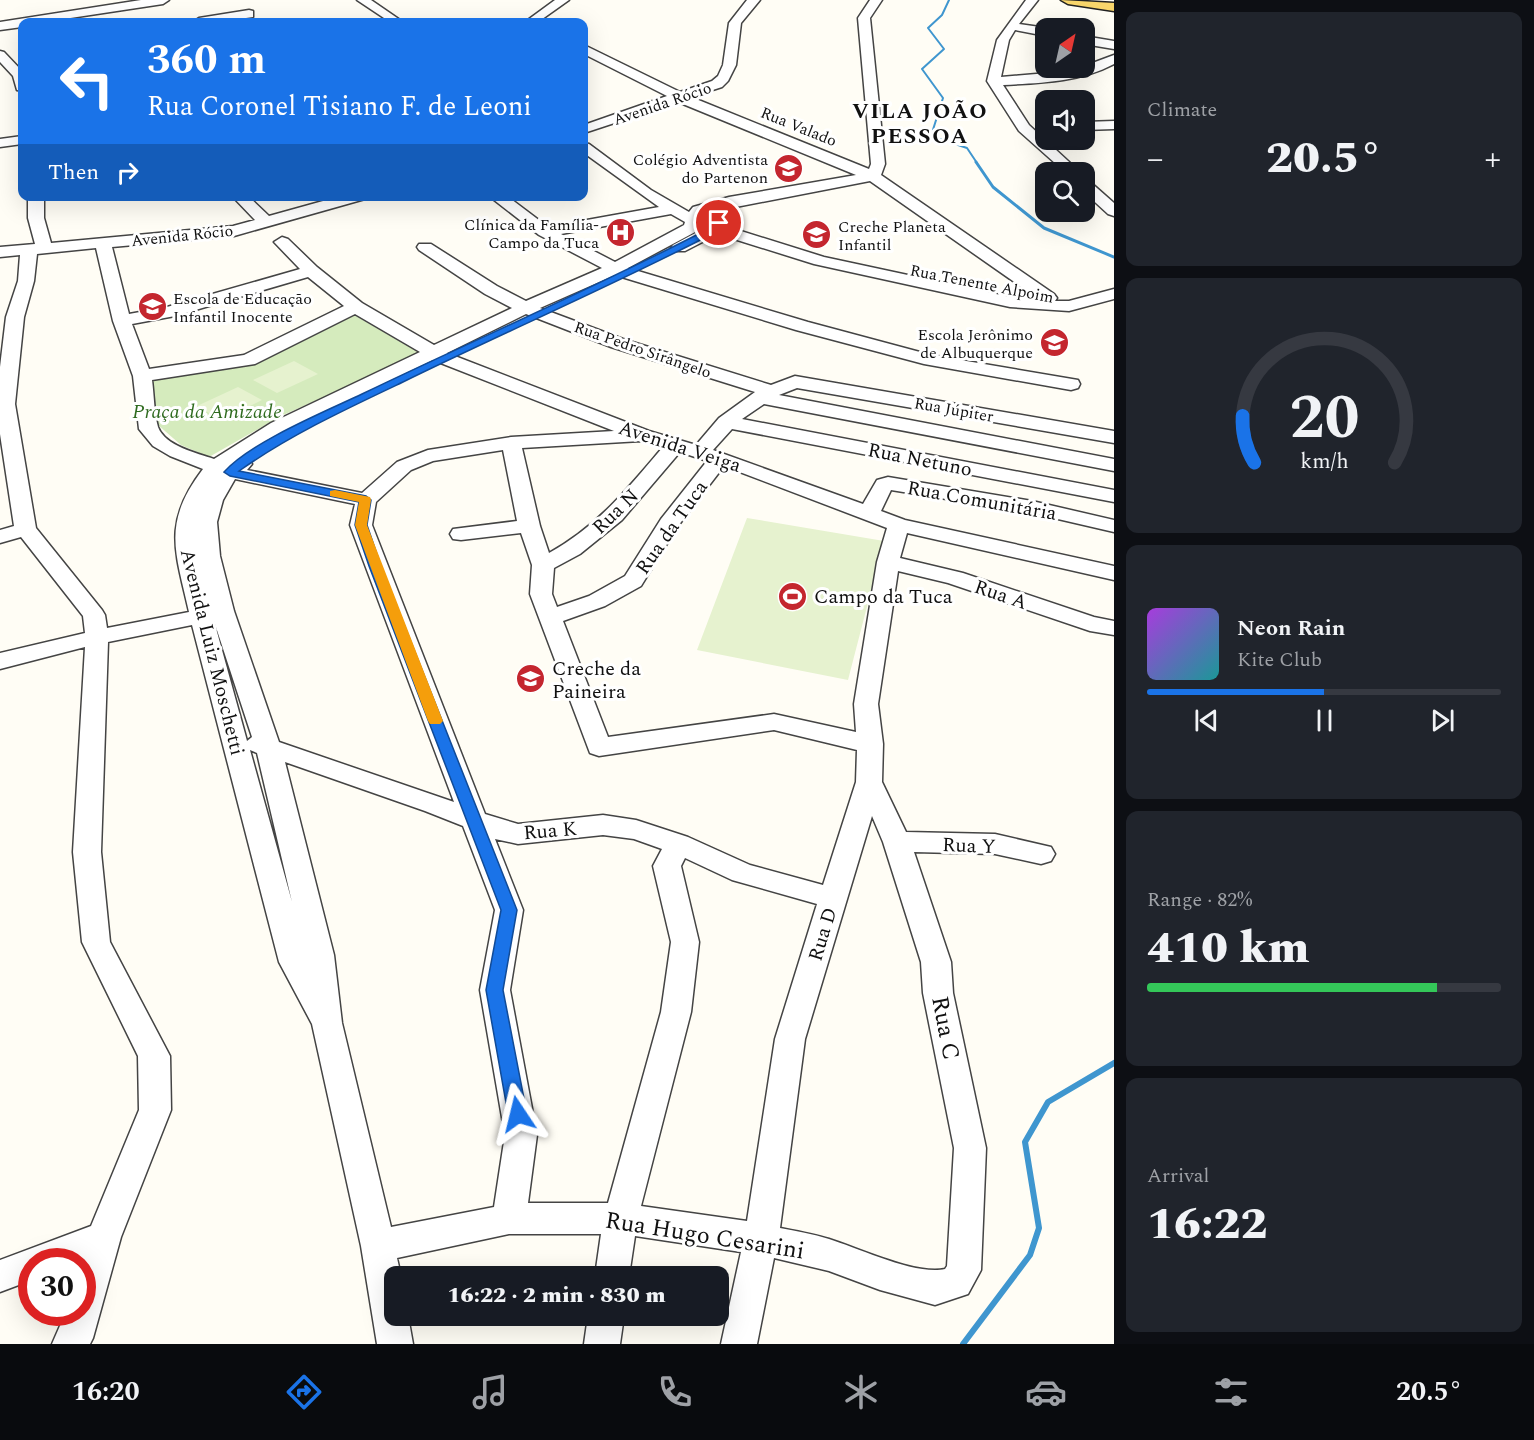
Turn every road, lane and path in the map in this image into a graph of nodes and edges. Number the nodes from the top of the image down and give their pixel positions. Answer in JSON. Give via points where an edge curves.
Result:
{"nodes":[{"id":1,"x":163,"y":0,"type":"edge"},
{"id":2,"x":230,"y":0,"type":"edge"},
{"id":3,"x":363,"y":0,"type":"edge"},
{"id":4,"x":563,"y":0,"type":"edge"},
{"id":5,"x":754,"y":0,"type":"edge"},
{"id":6,"x":876,"y":0,"type":"edge"},
{"id":7,"x":1032,"y":0,"type":"edge"},
{"id":8,"x":1068,"y":0,"type":"edge"},
{"id":9,"x":1103,"y":0,"type":"edge"},
{"id":10,"x":1114,"y":2,"type":"edge"},
{"id":11,"x":1114,"y":7,"type":"edge"},
{"id":12,"x":249,"y":15,"type":"junction"},
{"id":13,"x":63,"y":16,"type":"edge"},
{"id":14,"x":228,"y":18,"type":"edge"},
{"id":15,"x":253,"y":18,"type":"edge"},
{"id":16,"x":391,"y":18,"type":"edge"},
{"id":17,"x":537,"y":18,"type":"edge"},
{"id":18,"x":18,"y":24,"type":"edge"},
{"id":19,"x":0,"y":26,"type":"edge"},
{"id":20,"x":1011,"y":26,"type":"junction"},
{"id":21,"x":1035,"y":30,"type":"edge"},
{"id":22,"x":1095,"y":42,"type":"edge"},
{"id":23,"x":1114,"y":45,"type":"edge"},
{"id":24,"x":588,"y":51,"type":"edge"},
{"id":25,"x":0,"y":55,"type":"edge"},
{"id":26,"x":1114,"y":59,"type":"edge"},
{"id":27,"x":18,"y":73,"type":"edge"},
{"id":28,"x":994,"y":81,"type":"junction"},
{"id":29,"x":681,"y":98,"type":"junction"},
{"id":30,"x":1114,"y":125,"type":"edge"},
{"id":31,"x":1095,"y":126,"type":"edge"},
{"id":32,"x":588,"y":128,"type":"edge"},
{"id":33,"x":1024,"y":128,"type":"junction"},
{"id":34,"x":1035,"y":128,"type":"edge"},
{"id":35,"x":18,"y":141,"type":"edge"},
{"id":36,"x":0,"y":143,"type":"edge"},
{"id":37,"x":588,"y":150,"type":"edge"},
{"id":38,"x":1062,"y":162,"type":"edge"},
{"id":39,"x":873,"y":176,"type":"junction"},
{"id":40,"x":631,"y":181,"type":"junction"},
{"id":41,"x":1095,"y":194,"type":"edge"},
{"id":42,"x":36,"y":201,"type":"edge"},
{"id":43,"x":243,"y":201,"type":"edge"},
{"id":44,"x":343,"y":201,"type":"edge"},
{"id":45,"x":503,"y":201,"type":"edge"},
{"id":46,"x":672,"y":209,"type":"junction"},
{"id":47,"x":1114,"y":211,"type":"edge"},
{"id":48,"x":696,"y":216,"type":"junction"},
{"id":49,"x":267,"y":223,"type":"junction"},
{"id":50,"x":718,"y":224,"type":"junction"},
{"id":51,"x":545,"y":232,"type":"junction"},
{"id":52,"x":103,"y":242,"type":"junction"},
{"id":53,"x":282,"y":242,"type":"dead end"},
{"id":54,"x":425,"y":247,"type":"dead end"},
{"id":55,"x":37,"y":249,"type":"junction"},
{"id":56,"x":0,"y":252,"type":"edge"},
{"id":57,"x":311,"y":271,"type":"junction"},
{"id":58,"x":620,"y":272,"type":"junction"},
{"id":59,"x":1108,"y":296,"type":"edge"},
{"id":60,"x":1014,"y":297,"type":"junction"},
{"id":61,"x":1048,"y":298,"type":"junction"},
{"id":62,"x":356,"y":307,"type":"junction"},
{"id":63,"x":533,"y":310,"type":"junction"},
{"id":64,"x":8,"y":318,"type":"edge"},
{"id":65,"x":122,"y":321,"type":"junction"},
{"id":66,"x":437,"y":356,"type":"junction"},
{"id":67,"x":142,"y":376,"type":"junction"},
{"id":68,"x":1071,"y":384,"type":"dead end"},
{"id":69,"x":764,"y":394,"type":"junction"},
{"id":70,"x":726,"y":422,"type":"junction"},
{"id":71,"x":642,"y":435,"type":"junction"},
{"id":72,"x":1114,"y":437,"type":"edge"},
{"id":73,"x":511,"y":443,"type":"junction"},
{"id":74,"x":676,"y":444,"type":"junction"},
{"id":75,"x":710,"y":455,"type":"junction"},
{"id":76,"x":1114,"y":465,"type":"edge"},
{"id":77,"x":222,"y":470,"type":"junction"},
{"id":78,"x":1114,"y":496,"type":"edge"},
{"id":79,"x":366,"y":500,"type":"junction"},
{"id":80,"x":869,"y":514,"type":"junction"},
{"id":81,"x":899,"y":525,"type":"junction"},
{"id":82,"x":529,"y":526,"type":"junction"},
{"id":83,"x":1114,"y":526,"type":"edge"},
{"id":84,"x":25,"y":529,"type":"junction"},
{"id":85,"x":461,"y":534,"type":"dead end"},
{"id":86,"x":0,"y":537,"type":"edge"},
{"id":87,"x":888,"y":562,"type":"junction"},
{"id":88,"x":543,"y":565,"type":"junction"},
{"id":89,"x":1114,"y":573,"type":"edge"},
{"id":90,"x":212,"y":614,"type":"junction"},
{"id":91,"x":551,"y":618,"type":"junction"},
{"id":92,"x":1114,"y":628,"type":"edge"},
{"id":93,"x":97,"y":637,"type":"junction"},
{"id":94,"x":0,"y":661,"type":"edge"},
{"id":95,"x":235,"y":738,"type":"junction"},
{"id":96,"x":870,"y":744,"type":"junction"},
{"id":97,"x":268,"y":746,"type":"junction"},
{"id":98,"x":869,"y":782,"type":"junction"},
{"id":99,"x":473,"y":819,"type":"junction"},
{"id":100,"x":897,"y":842,"type":"junction"},
{"id":101,"x":678,"y":844,"type":"junction"},
{"id":102,"x":1041,"y":854,"type":"dead end"},
{"id":103,"x":833,"y":898,"type":"junction"},
{"id":104,"x":327,"y":1023,"type":"junction"},
{"id":105,"x":621,"y":1218,"type":"junction"},
{"id":106,"x":509,"y":1219,"type":"junction"},
{"id":107,"x":104,"y":1237,"type":"junction"},
{"id":108,"x":761,"y":1239,"type":"junction"},
{"id":109,"x":378,"y":1246,"type":"junction"},
{"id":110,"x":75,"y":1248,"type":"edge"},
{"id":111,"x":614,"y":1266,"type":"edge"},
{"id":112,"x":18,"y":1269,"type":"edge"},
{"id":113,"x":0,"y":1276,"type":"edge"},
{"id":114,"x":956,"y":1282,"type":"joint"},
{"id":115,"x":605,"y":1326,"type":"edge"},
{"id":116,"x":70,"y":1344,"type":"edge"},
{"id":117,"x":395,"y":1344,"type":"edge"},
{"id":118,"x":602,"y":1344,"type":"edge"},
{"id":119,"x":739,"y":1344,"type":"edge"}],
"edges":[{"from":1,"to":13,"type":"street"},
{"from":2,"to":12,"type":"street"},
{"from":3,"to":16,"type":"street"},
{"from":4,"to":17,"type":"street"},
{"from":5,"to":29,"type":"street","name":"Avenida Rócio","via":[[734,26],[727,76]]},
{"from":6,"to":39,"type":"street","via":[[864,18],[878,164]]},
{"from":7,"to":20,"type":"street"},
{"from":8,"to":11,"type":"main road"},
{"from":9,"to":10,"type":"main road"},
{"from":12,"to":14,"type":"street"},
{"from":12,"to":15,"type":"street"},
{"from":18,"to":19,"type":"street"},
{"from":20,"to":21,"type":"street"},
{"from":20,"to":28,"type":"street"},
{"from":22,"to":23,"type":"street"},
{"from":24,"to":29,"type":"street","name":"Rua Valado"},
{"from":25,"to":27,"type":"street"},
{"from":26,"to":28,"type":"street","via":[[1088,72]]},
{"from":28,"to":33,"type":"street"},
{"from":29,"to":32,"type":"street","name":"Avenida Rócio"},
{"from":29,"to":39,"type":"street","name":"Rua Valado"},
{"from":30,"to":31,"type":"street"},
{"from":33,"to":34,"type":"street"},
{"from":33,"to":38,"type":"street"},
{"from":35,"to":36,"type":"street"},
{"from":37,"to":40,"type":"street","name":"Rua Tenente Alpoim"},
{"from":39,"to":48,"type":"street","via":[[729,202]]},
{"from":39,"to":61,"type":"street","name":"Rua Valado"},
{"from":40,"to":46,"type":"street","name":"Rua Tenente Alpoim"},
{"from":40,"to":48,"type":"street","name":"Rua Tenente Alpoim"},
{"from":41,"to":47,"type":"street"},
{"from":42,"to":55,"type":"street"},
{"from":43,"to":49,"type":"street"},
{"from":44,"to":49,"type":"street","name":"Avenida Rócio"},
{"from":45,"to":51,"type":"street"},
{"from":46,"to":48,"type":"street","name":"Rua Tenente Alpoim"},
{"from":46,"to":51,"type":"street"},
{"from":48,"to":50,"type":"street","name":"Rua Tenente Alpoim"},
{"from":48,"to":58,"type":"street","name":"Avenida Luiz Moschetti","via":[[692,228]]},
{"from":49,"to":52,"type":"street","name":"Avenida Rócio","via":[[175,238]]},
{"from":50,"to":58,"type":"street","name":"Avenida Luiz Moschetti"},
{"from":50,"to":60,"type":"street","name":"Rua Tenente Alpoim","via":[[820,261]]},
{"from":51,"to":58,"type":"street"},
{"from":52,"to":55,"type":"street","name":"Avenida Rócio"},
{"from":52,"to":65,"type":"street"},
{"from":53,"to":57,"type":"street","name":"Avenida Veiga"},
{"from":54,"to":63,"type":"street","name":"Rua Pedro Sirângelo","via":[[491,290]]},
{"from":55,"to":56,"type":"street","name":"Avenida Rócio"},
{"from":55,"to":64,"type":"street"},
{"from":57,"to":62,"type":"street","name":"Avenida Veiga"},
{"from":57,"to":65,"type":"street","via":[[168,312]]},
{"from":58,"to":63,"type":"street","name":"Avenida Luiz Moschetti"},
{"from":58,"to":68,"type":"street","via":[[930,360]]},
{"from":59,"to":60,"type":"street","name":"Rua Tenente Alpoim","via":[[1069,306]]},
{"from":59,"to":61,"type":"street","name":"Rua Tenente Alpoim"},
{"from":60,"to":61,"type":"street","name":"Rua Tenente Alpoim"},
{"from":62,"to":66,"type":"street","name":"Avenida Veiga"},
{"from":62,"to":67,"type":"street","via":[[249,360]]},
{"from":63,"to":66,"type":"street","name":"Avenida Luiz Moschetti"},
{"from":63,"to":69,"type":"street","name":"Rua Pedro Sirângelo"},
{"from":64,"to":84,"type":"street","via":[[5,404]]},
{"from":65,"to":67,"type":"street"},
{"from":66,"to":71,"type":"street","name":"Avenida Veiga"},
{"from":66,"to":77,"type":"street","name":"Avenida Luiz Moschetti"},
{"from":67,"to":77,"type":"street","via":[[148,429],[177,452]]},
{"from":69,"to":70,"type":"street"},
{"from":69,"to":72,"type":"street","name":"Rua Júpiter","via":[[795,382]]},
{"from":69,"to":76,"type":"street","name":"Rua Netuno"},
{"from":70,"to":75,"type":"street"},
{"from":70,"to":78,"type":"street","name":"Rua Netuno"},
{"from":71,"to":73,"type":"street"},
{"from":71,"to":74,"type":"street","name":"Avenida Veiga"},
{"from":73,"to":79,"type":"street","via":[[428,456],[404,466]]},
{"from":73,"to":82,"type":"street"},
{"from":74,"to":75,"type":"street","name":"Avenida Veiga"},
{"from":74,"to":88,"type":"street","name":"Rua N","via":[[615,516],[572,549]]},
{"from":75,"to":80,"type":"street","name":"Avenida Veiga"},
{"from":75,"to":91,"type":"street","name":"Rua da Tuca","via":[[633,581],[597,601]]},
{"from":77,"to":79,"type":"street"},
{"from":77,"to":90,"type":"street","name":"Avenida Luiz Moschetti","via":[[206,522]]},
{"from":79,"to":99,"type":"street","via":[[361,525],[368,546]]},
{"from":80,"to":81,"type":"street","name":"Avenida Veiga"},
{"from":80,"to":83,"type":"street","name":"Rua Comunitária","via":[[888,483],[1032,507]]},
{"from":81,"to":87,"type":"street","name":"Rua D"},
{"from":81,"to":89,"type":"street","name":"Avenida Veiga"},
{"from":82,"to":85,"type":"street"},
{"from":82,"to":88,"type":"street"},
{"from":84,"to":86,"type":"street"},
{"from":84,"to":93,"type":"street","via":[[94,615]]},
{"from":87,"to":92,"type":"street","name":"Rua A","via":[[955,578],[1090,624]]},
{"from":87,"to":96,"type":"street","name":"Rua D","via":[[866,704]]},
{"from":88,"to":91,"type":"street","via":[[541,594]]},
{"from":90,"to":93,"type":"street"},
{"from":90,"to":95,"type":"street","name":"Avenida Luiz Moschetti"},
{"from":90,"to":97,"type":"street","name":"Avenida Luiz Moschetti"},
{"from":91,"to":96,"type":"street","via":[[599,747],[774,722]]},
{"from":93,"to":94,"type":"street"},
{"from":93,"to":107,"type":"street","via":[[87,852],[96,942],[154,1056],[155,1110]]},
{"from":95,"to":97,"type":"street","name":"Rua K"},
{"from":95,"to":104,"type":"street","name":"Avenida Luiz Moschetti","via":[[294,962]]},
{"from":96,"to":98,"type":"street","name":"Rua D"},
{"from":97,"to":99,"type":"street","name":"Rua K"},
{"from":97,"to":104,"type":"street","name":"Avenida Luiz Moschetti","via":[[320,955]]},
{"from":98,"to":100,"type":"street","name":"Rua C"},
{"from":98,"to":103,"type":"street","name":"Rua D"},
{"from":99,"to":101,"type":"street","name":"Rua K","via":[[518,834],[603,825],[636,830]]},
{"from":99,"to":106,"type":"street","via":[[509,910],[495,990],[521,1135]]},
{"from":100,"to":102,"type":"street","name":"Rua Y","via":[[995,844]]},
{"from":100,"to":114,"type":"street","name":"Rua C","via":[[936,962],[938,993],[970,1148],[964,1270]]},
{"from":101,"to":103,"type":"street","name":"Rua K","via":[[742,873]]},
{"from":101,"to":105,"type":"street","via":[[667,866],[685,942],[676,1012]]},
{"from":103,"to":108,"type":"street","name":"Rua D","via":[[790,1039]]},
{"from":104,"to":109,"type":"street","name":"Avenida Luiz Moschetti"},
{"from":105,"to":106,"type":"street","name":"Rua Hugo Cesarini"},
{"from":105,"to":108,"type":"street","name":"Rua Hugo Cesarini"},
{"from":105,"to":111,"type":"street"},
{"from":106,"to":109,"type":"street","name":"Rua Hugo Cesarini"},
{"from":107,"to":110,"type":"street"},
{"from":107,"to":116,"type":"street","via":[[80,1326]]},
{"from":108,"to":114,"type":"street","name":"Rua Hugo Cesarini","via":[[829,1255],[935,1288]]},
{"from":108,"to":119,"type":"street","name":"Rua D"},
{"from":109,"to":117,"type":"street","name":"Avenida Luiz Moschetti"},
{"from":112,"to":113,"type":"street"},
{"from":115,"to":118,"type":"street"}]}
